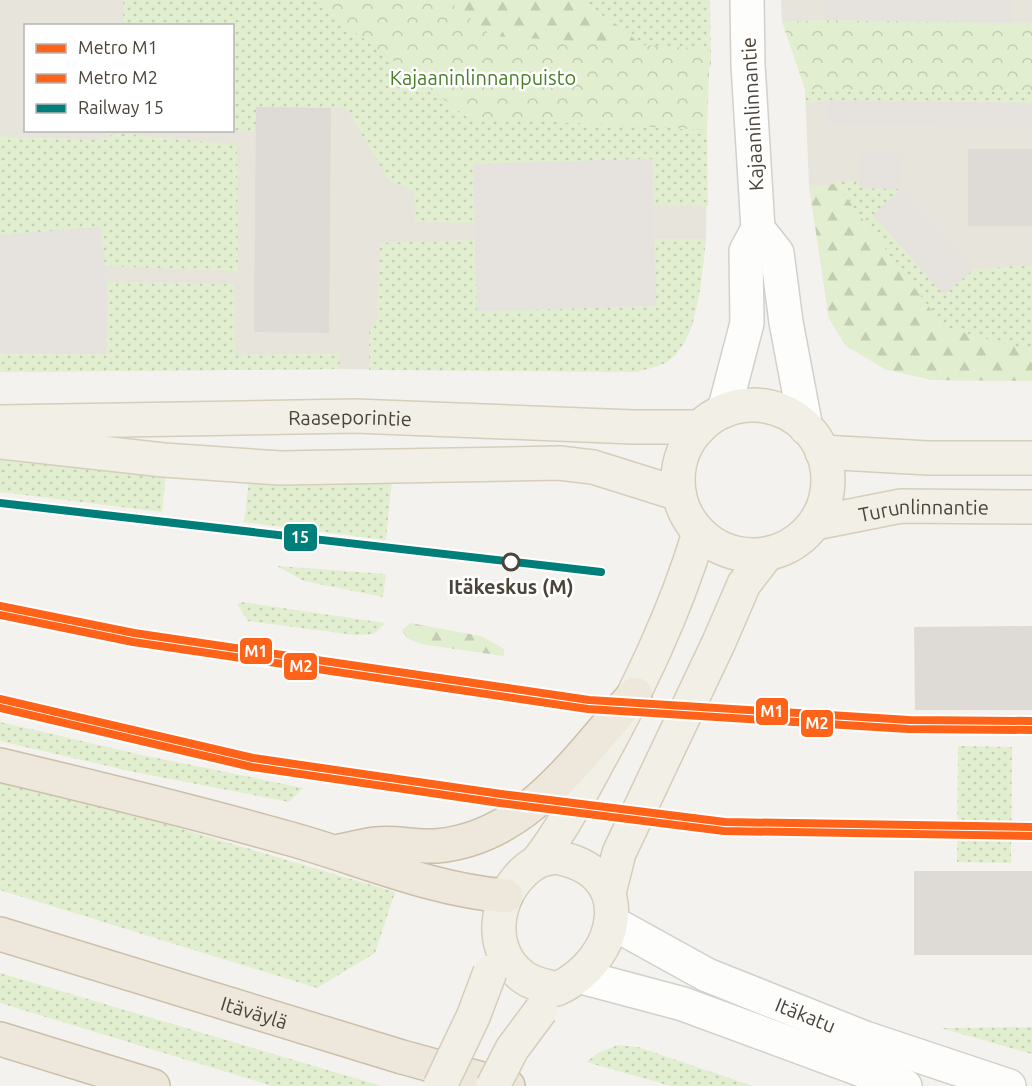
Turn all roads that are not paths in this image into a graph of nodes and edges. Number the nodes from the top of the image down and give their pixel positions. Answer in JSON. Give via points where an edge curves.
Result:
{"nodes":[{"id":1,"x":747,"y":0,"type":"edge"},
{"id":2,"x":758,"y":229,"type":"junction"},
{"id":3,"x":712,"y":419,"type":"junction"},
{"id":4,"x":0,"y":422,"type":"edge"},
{"id":5,"x":814,"y":440,"type":"junction"},
{"id":6,"x":0,"y":442,"type":"edge"},
{"id":7,"x":1032,"y":458,"type":"edge"},
{"id":8,"x":679,"y":494,"type":"junction"},
{"id":9,"x":1032,"y":507,"type":"edge"},
{"id":10,"x":815,"y":522,"type":"junction"},
{"id":11,"x":699,"y":533,"type":"junction"},
{"id":12,"x":767,"y":554,"type":"junction"},
{"id":13,"x":635,"y":694,"type":"junction"},
{"id":14,"x":0,"y":765,"type":"edge"},
{"id":15,"x":333,"y":853,"type":"junction"},
{"id":16,"x":537,"y":862,"type":"junction"},
{"id":17,"x":506,"y":896,"type":"junction"},
{"id":18,"x":610,"y":907,"type":"junction"},
{"id":19,"x":0,"y":934,"type":"edge"},
{"id":20,"x":499,"y":938,"type":"junction"},
{"id":21,"x":558,"y":992,"type":"junction"},
{"id":22,"x":0,"y":1040,"type":"edge"},
{"id":23,"x":153,"y":1086,"type":"edge"},
{"id":24,"x":440,"y":1086,"type":"edge"},
{"id":25,"x":493,"y":1086,"type":"edge"},
{"id":26,"x":508,"y":1086,"type":"edge"},
{"id":27,"x":905,"y":1086,"type":"edge"},
{"id":28,"x":1009,"y":1086,"type":"edge"}],
"edges":[{"from":1,"to":2,"type":"street","name":"Kajaaninlinnantie"},
{"from":2,"to":3,"type":"street","name":"Kajaaninlinnantie","via":[[746,251],[747,323]]},
{"from":2,"to":5,"type":"street","via":[[777,253],[786,322]]},
{"from":3,"to":4,"type":"main road","name":"Raaseporintie","via":[[633,427],[355,416]]},
{"from":3,"to":5,"type":"main road","via":[[753,405],[768,407],[782,411]]},
{"from":3,"to":8,"type":"main road","via":[[683,451],[677,480]]},
{"from":5,"to":7,"type":"main road","via":[[928,458]]},
{"from":5,"to":10,"type":"main road","via":[[826,466],[827,489]]},
{"from":6,"to":8,"type":"main road","via":[[280,468],[559,463],[593,467]]},
{"from":8,"to":11,"type":"main road","via":[[686,515]]},
{"from":9,"to":10,"type":"main road","name":"Turunlinnantie","via":[[901,506]]},
{"from":10,"to":12,"type":"main road","via":[[794,543]]},
{"from":11,"to":12,"type":"main road","via":[[723,550],[752,556]]},
{"from":11,"to":13,"type":"main road","via":[[675,605]]},
{"from":12,"to":18,"type":"main road","via":[[744,584],[619,853]]},
{"from":13,"to":15,"type":"highway","via":[[542,799],[476,838],[436,846],[376,844]]},
{"from":13,"to":16,"type":"main road","via":[[557,836]]},
{"from":14,"to":15,"type":"highway"},
{"from":15,"to":17,"type":"highway","via":[[444,886]]},
{"from":16,"to":17,"type":"main road"},
{"from":16,"to":18,"type":"main road","via":[[554,857],[595,873]]},
{"from":17,"to":20,"type":"main road"},
{"from":18,"to":21,"type":"main road","via":[[601,951]]},
{"from":18,"to":28,"type":"street","name":"Itäkatu","via":[[707,975],[865,1038]]},
{"from":19,"to":26,"type":"highway","name":"Itäväylä","via":[[402,1058]]},
{"from":20,"to":21,"type":"main road","via":[[506,960],[522,976]]},
{"from":20,"to":24,"type":"main road","bridge":true,"via":[[473,1017]]},
{"from":21,"to":25,"type":"main road","bridge":true,"via":[[512,1049]]},
{"from":21,"to":27,"type":"street","name":"Itäkatu","via":[[683,1004]]},
{"from":22,"to":23,"type":"highway"}]}
